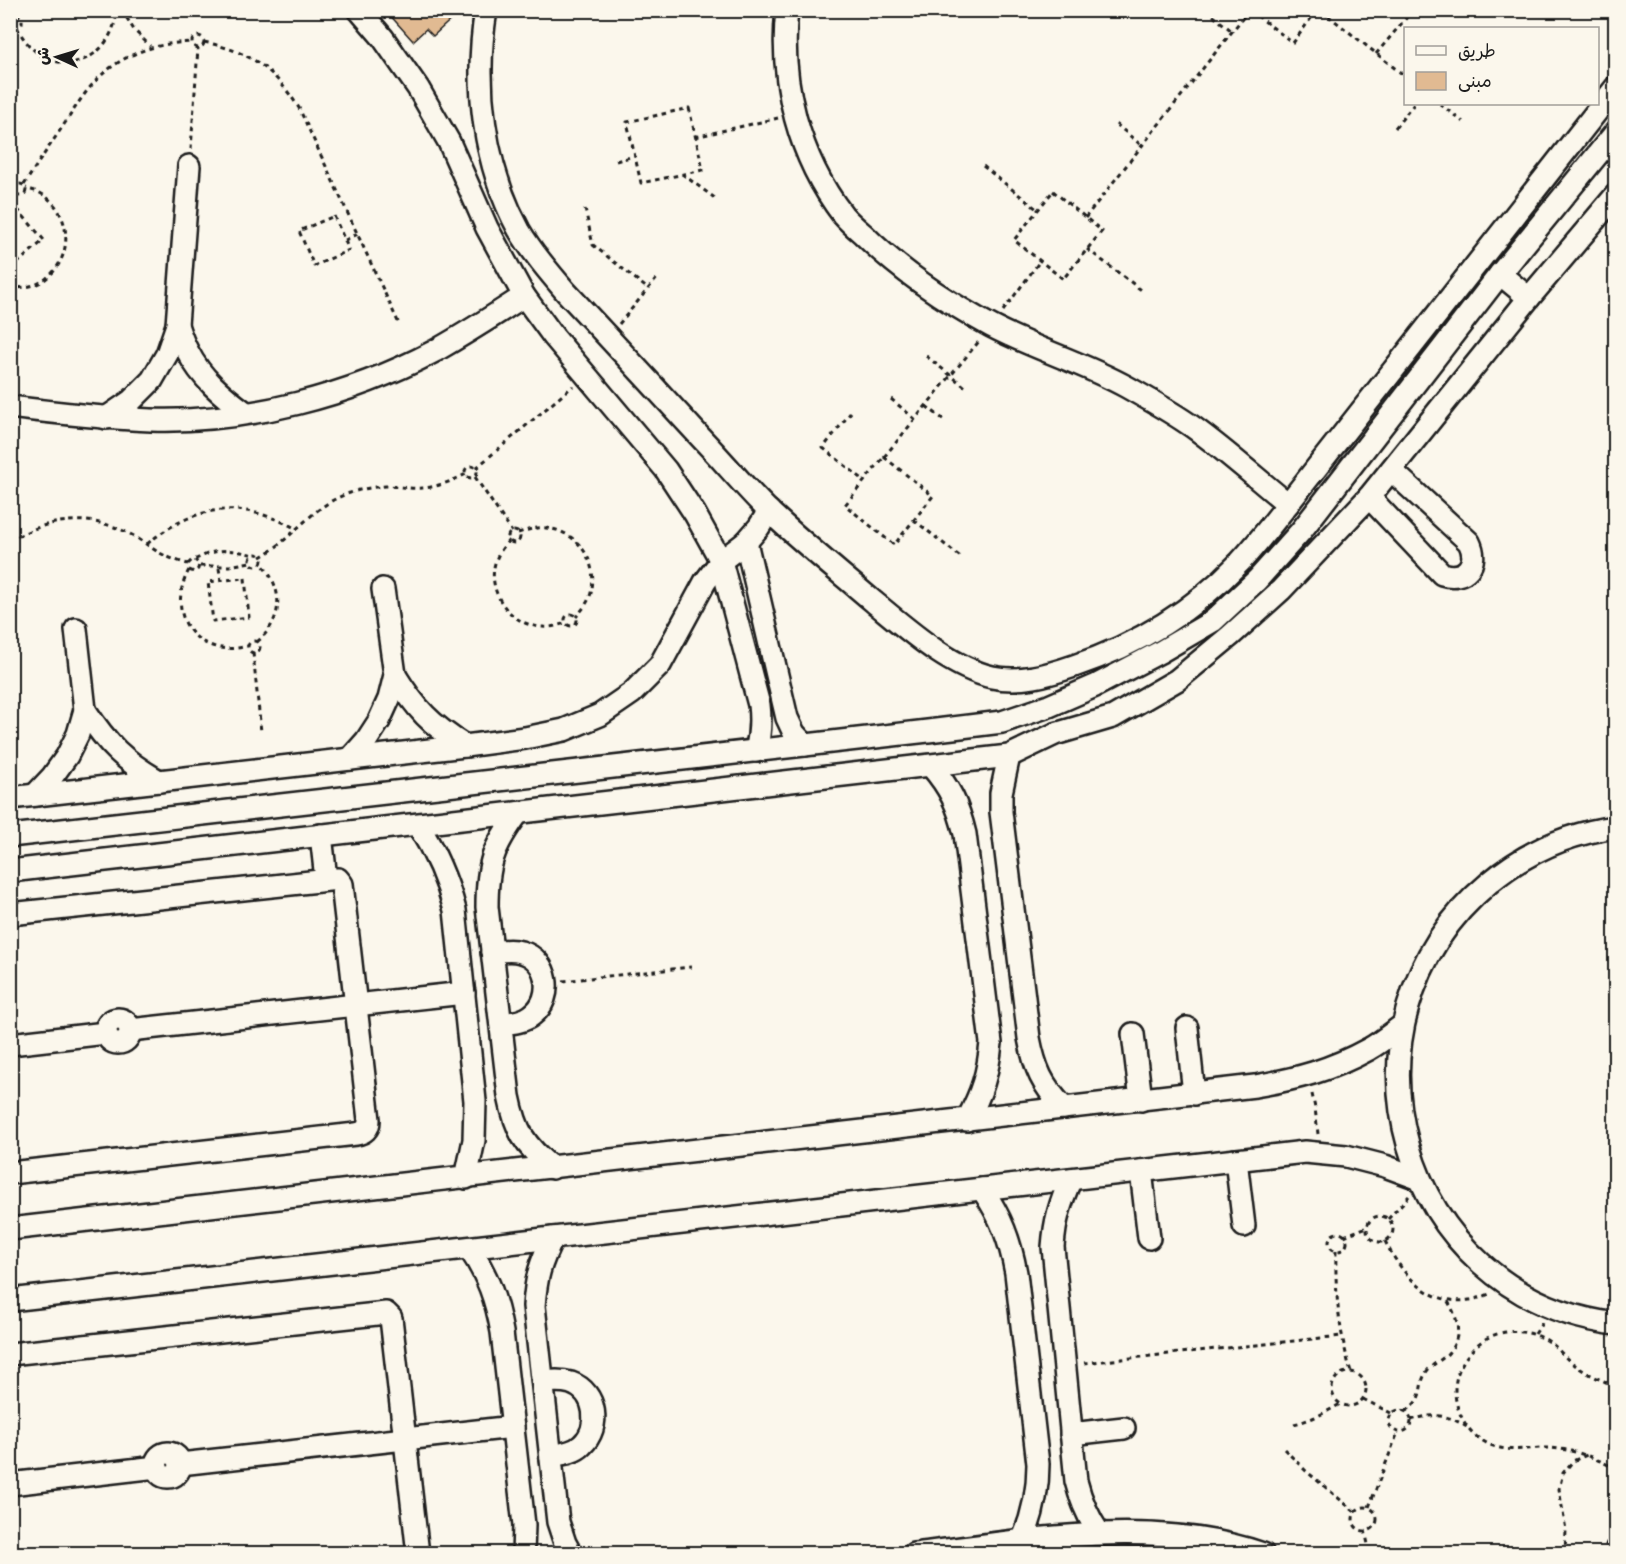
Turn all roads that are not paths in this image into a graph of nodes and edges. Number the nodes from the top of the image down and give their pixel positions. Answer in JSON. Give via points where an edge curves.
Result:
{"nodes":[{"id":1,"x":359,"y":10,"type":"edge"},
{"id":2,"x":486,"y":10,"type":"edge"},
{"id":3,"x":787,"y":10,"type":"edge"},
{"id":4,"x":1616,"y":87,"type":"edge"},
{"id":5,"x":1616,"y":132,"type":"edge"},
{"id":6,"x":189,"y":166,"type":"road end"},
{"id":7,"x":1616,"y":195,"type":"edge"},
{"id":8,"x":540,"y":262,"type":"junction"},
{"id":9,"x":1500,"y":273,"type":"junction"},
{"id":10,"x":519,"y":288,"type":"junction"},
{"id":11,"x":1529,"y":298,"type":"junction"},
{"id":12,"x":177,"y":325,"type":"junction"},
{"id":13,"x":10,"y":406,"type":"edge"},
{"id":14,"x":246,"y":413,"type":"junction"},
{"id":15,"x":106,"y":418,"type":"junction"},
{"id":16,"x":1391,"y":470,"type":"junction"},
{"id":17,"x":1369,"y":497,"type":"junction"},
{"id":18,"x":1288,"y":504,"type":"junction"},
{"id":19,"x":769,"y":511,"type":"junction"},
{"id":20,"x":746,"y":542,"type":"junction"},
{"id":21,"x":721,"y":561,"type":"junction"},
{"id":22,"x":383,"y":589,"type":"dead end"},
{"id":23,"x":76,"y":629,"type":"dead end"},
{"id":24,"x":395,"y":675,"type":"junction"},
{"id":25,"x":85,"y":710,"type":"junction"},
{"id":26,"x":805,"y":745,"type":"junction"},
{"id":27,"x":465,"y":746,"type":"junction"},
{"id":28,"x":756,"y":751,"type":"junction"},
{"id":29,"x":1009,"y":756,"type":"junction"},
{"id":30,"x":350,"y":759,"type":"junction"},
{"id":31,"x":931,"y":766,"type":"junction"},
{"id":32,"x":159,"y":781,"type":"junction"},
{"id":33,"x":35,"y":795,"type":"junction"},
{"id":34,"x":10,"y":798,"type":"edge"},
{"id":35,"x":345,"y":798,"type":"junction"},
{"id":36,"x":268,"y":807,"type":"junction"},
{"id":37,"x":518,"y":813,"type":"junction"},
{"id":38,"x":418,"y":825,"type":"junction"},
{"id":39,"x":1616,"y":827,"type":"edge"},
{"id":40,"x":350,"y":832,"type":"junction"},
{"id":41,"x":10,"y":836,"type":"edge"},
{"id":42,"x":321,"y":836,"type":"junction"},
{"id":43,"x":272,"y":841,"type":"junction"},
{"id":44,"x":10,"y":871,"type":"edge"},
{"id":45,"x":326,"y":879,"type":"junction"},
{"id":46,"x":10,"y":914,"type":"edge"},
{"id":47,"x":492,"y":952,"type":"junction"},
{"id":48,"x":464,"y":993,"type":"junction"},
{"id":49,"x":356,"y":1004,"type":"junction"},
{"id":50,"x":501,"y":1024,"type":"junction"},
{"id":51,"x":1403,"y":1025,"type":"junction"},
{"id":52,"x":1187,"y":1028,"type":"dead end"},
{"id":53,"x":1133,"y":1034,"type":"dead end"},
{"id":54,"x":10,"y":1044,"type":"edge"},
{"id":55,"x":1194,"y":1094,"type":"junction"},
{"id":56,"x":1141,"y":1100,"type":"junction"},
{"id":57,"x":1064,"y":1108,"type":"junction"},
{"id":58,"x":967,"y":1120,"type":"junction"},
{"id":59,"x":1236,"y":1160,"type":"junction"},
{"id":60,"x":552,"y":1168,"type":"junction"},
{"id":61,"x":1141,"y":1171,"type":"junction"},
{"id":62,"x":10,"y":1173,"type":"edge"},
{"id":63,"x":466,"y":1178,"type":"junction"},
{"id":64,"x":1071,"y":1179,"type":"junction"},
{"id":65,"x":1421,"y":1180,"type":"junction"},
{"id":66,"x":982,"y":1189,"type":"junction"},
{"id":67,"x":1244,"y":1226,"type":"dead end"},
{"id":68,"x":10,"y":1230,"type":"edge"},
{"id":69,"x":553,"y":1238,"type":"junction"},
{"id":70,"x":1149,"y":1238,"type":"dead end"},
{"id":71,"x":469,"y":1248,"type":"junction"},
{"id":72,"x":10,"y":1300,"type":"edge"},
{"id":73,"x":1616,"y":1324,"type":"edge"},
{"id":74,"x":10,"y":1354,"type":"edge"},
{"id":75,"x":543,"y":1382,"type":"junction"},
{"id":76,"x":513,"y":1427,"type":"junction"},
{"id":77,"x":1124,"y":1428,"type":"dead end"},
{"id":78,"x":1071,"y":1434,"type":"junction"},
{"id":79,"x":404,"y":1439,"type":"junction"},
{"id":80,"x":551,"y":1456,"type":"junction"},
{"id":81,"x":10,"y":1484,"type":"edge"},
{"id":82,"x":1099,"y":1533,"type":"junction"},
{"id":83,"x":1022,"y":1541,"type":"junction"},
{"id":84,"x":418,"y":1554,"type":"edge"},
{"id":85,"x":523,"y":1554,"type":"edge"},
{"id":86,"x":571,"y":1554,"type":"edge"},
{"id":87,"x":914,"y":1554,"type":"edge"},
{"id":88,"x":1263,"y":1554,"type":"edge"}],
"edges":[{"from":1,"to":10,"type":"street","via":[[418,88],[449,142]]},
{"from":2,"to":8,"type":"street","via":[[480,72],[490,156],[502,194]]},
{"from":3,"to":18,"type":"street","via":[[786,70],[794,114],[805,148],[844,216],[917,281],[992,326],[1086,367],[1163,407],[1195,428]]},
{"from":4,"to":18,"type":"street"},
{"from":5,"to":9,"type":"street"},
{"from":6,"to":12,"type":"street"},
{"from":7,"to":11,"type":"street"},
{"from":8,"to":10,"type":"street"},
{"from":8,"to":19,"type":"street"},
{"from":9,"to":11,"type":"street"},
{"from":9,"to":26,"type":"street","via":[[1301,531],[1213,621],[1095,686],[1002,722]]},
{"from":10,"to":14,"type":"street","via":[[434,351],[389,372],[295,404]]},
{"from":10,"to":21,"type":"street","via":[[549,331],[666,470]]},
{"from":11,"to":16,"type":"street"},
{"from":12,"to":14,"type":"street","via":[[203,375]]},
{"from":12,"to":15,"type":"street","via":[[152,380],[131,402]]},
{"from":13,"to":15,"type":"street"},
{"from":14,"to":15,"type":"street","via":[[153,420]]},
{"from":16,"to":17,"type":"street"},
{"from":16,"to":17,"type":"street","via":[[1469,542],[1473,561],[1468,569],[1451,577],[1442,574]]},
{"from":17,"to":29,"type":"street","via":[[1281,590],[1177,680],[1113,717],[1055,734]]},
{"from":18,"to":19,"type":"street","via":[[1241,561],[1174,618],[1097,658],[1024,679],[992,677],[964,667],[935,649]]},
{"from":19,"to":20,"type":"street"},
{"from":20,"to":21,"type":"street"},
{"from":20,"to":26,"type":"street","via":[[787,718]]},
{"from":21,"to":27,"type":"street","via":[[705,582],[660,665],[632,693],[600,715],[564,730]]},
{"from":21,"to":28,"type":"street","via":[[759,705],[760,736]]},
{"from":22,"to":24,"type":"street"},
{"from":23,"to":25,"type":"street"},
{"from":24,"to":27,"type":"street","via":[[424,716]]},
{"from":24,"to":30,"type":"street","via":[[380,721]]},
{"from":25,"to":32,"type":"street","via":[[116,751]]},
{"from":25,"to":33,"type":"street","via":[[67,756]]},
{"from":26,"to":28,"type":"street"},
{"from":27,"to":30,"type":"street"},
{"from":28,"to":35,"type":"street"},
{"from":29,"to":31,"type":"street"},
{"from":29,"to":57,"type":"street","via":[[1001,812],[1029,1038],[1040,1077]]},
{"from":30,"to":32,"type":"street"},
{"from":31,"to":37,"type":"street"},
{"from":31,"to":58,"type":"street","via":[[949,788],[961,815],[991,1042],[984,1083]]},
{"from":32,"to":33,"type":"street"},
{"from":33,"to":34,"type":"street"},
{"from":35,"to":36,"type":"street"},
{"from":35,"to":40,"type":"street","via":[[336,812],[337,821]]},
{"from":36,"to":41,"type":"street"},
{"from":36,"to":43,"type":"street","via":[[280,818],[281,827]]},
{"from":37,"to":38,"type":"street"},
{"from":37,"to":47,"type":"street","via":[[492,856],[487,881]]},
{"from":38,"to":40,"type":"street"},
{"from":38,"to":48,"type":"street","via":[[441,866],[452,897]]},
{"from":39,"to":51,"type":"street","via":[[1549,845],[1507,868],[1470,899],[1440,936],[1417,979]]},
{"from":40,"to":42,"type":"street"},
{"from":42,"to":43,"type":"street"},
{"from":42,"to":45,"type":"street"},
{"from":43,"to":44,"type":"street"},
{"from":45,"to":46,"type":"street"},
{"from":45,"to":49,"type":"street","via":[[338,879],[342,884]]},
{"from":47,"to":50,"type":"street"},
{"from":47,"to":50,"type":"street","via":[[522,952],[543,970],[547,983],[546,996],[531,1017]]},
{"from":48,"to":49,"type":"street"},
{"from":48,"to":63,"type":"street","via":[[476,1120]]},
{"from":49,"to":54,"type":"street","via":[[130,1029],[116,1019],[110,1022],[106,1033]]},
{"from":49,"to":62,"type":"street","via":[[369,1120],[362,1133]]},
{"from":50,"to":60,"type":"street","via":[[513,1117],[522,1137]]},
{"from":51,"to":55,"type":"street","via":[[1370,1048],[1308,1075]]},
{"from":51,"to":65,"type":"street","via":[[1398,1065],[1400,1106],[1408,1146]]},
{"from":52,"to":55,"type":"street"},
{"from":53,"to":56,"type":"street"},
{"from":55,"to":56,"type":"street"},
{"from":56,"to":57,"type":"street"},
{"from":57,"to":58,"type":"street"},
{"from":58,"to":60,"type":"street"},
{"from":59,"to":61,"type":"street"},
{"from":59,"to":65,"type":"street","via":[[1305,1152],[1346,1156]]},
{"from":59,"to":67,"type":"street"},
{"from":60,"to":63,"type":"street"},
{"from":61,"to":64,"type":"street"},
{"from":61,"to":70,"type":"street"},
{"from":63,"to":68,"type":"street"},
{"from":64,"to":66,"type":"street"},
{"from":64,"to":78,"type":"street","via":[[1061,1200],[1053,1247]]},
{"from":65,"to":73,"type":"street","via":[[1445,1224],[1475,1258],[1511,1287],[1551,1308],[1594,1322]]},
{"from":66,"to":69,"type":"street"},
{"from":66,"to":83,"type":"street","via":[[995,1208],[1012,1251],[1038,1464],[1035,1505]]},
{"from":69,"to":71,"type":"street"},
{"from":69,"to":75,"type":"street","via":[[542,1259],[534,1306]]},
{"from":71,"to":72,"type":"street"},
{"from":71,"to":76,"type":"street","via":[[492,1288],[498,1310]]},
{"from":74,"to":79,"type":"street","via":[[386,1313],[391,1318]]},
{"from":75,"to":80,"type":"street"},
{"from":75,"to":80,"type":"street","via":[[573,1384],[593,1406],[590,1436],[580,1447]]},
{"from":76,"to":79,"type":"street"},
{"from":76,"to":85,"type":"street","via":[[524,1525]]},
{"from":77,"to":78,"type":"street"},
{"from":78,"to":82,"type":"street","via":[[1081,1500]]},
{"from":79,"to":81,"type":"street","via":[[180,1464],[178,1458],[167,1453],[157,1461],[157,1467]]},
{"from":79,"to":84,"type":"street"},
{"from":80,"to":86,"type":"street","via":[[558,1522]]},
{"from":82,"to":83,"type":"street"},
{"from":82,"to":88,"type":"street","via":[[1199,1539]]},
{"from":83,"to":87,"type":"street"}]}
